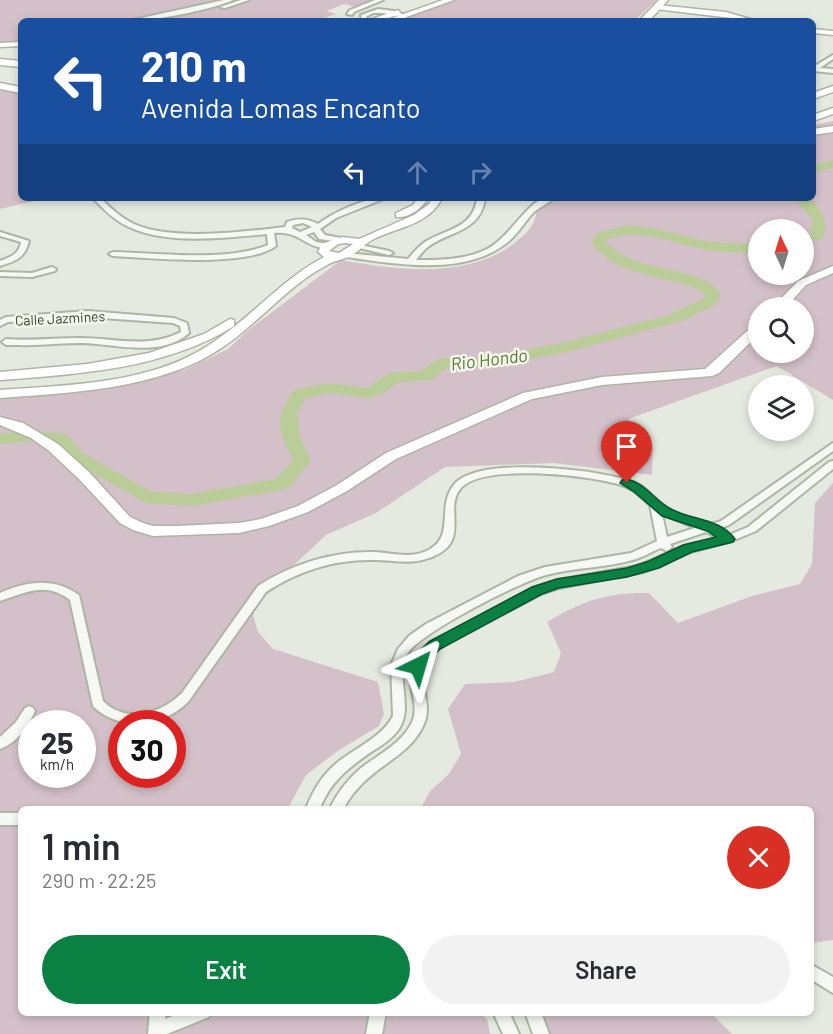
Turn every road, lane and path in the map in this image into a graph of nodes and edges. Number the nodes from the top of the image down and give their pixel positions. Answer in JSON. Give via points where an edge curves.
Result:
{"nodes":[{"id":1,"x":246,"y":0,"type":"edge"},
{"id":2,"x":380,"y":0,"type":"edge"},
{"id":3,"x":428,"y":0,"type":"edge"},
{"id":4,"x":450,"y":0,"type":"edge"},
{"id":5,"x":231,"y":3,"type":"edge"},
{"id":6,"x":661,"y":4,"type":"edge"},
{"id":7,"x":394,"y":13,"type":"junction"},
{"id":8,"x":405,"y":16,"type":"junction"},
{"id":9,"x":146,"y":18,"type":"edge"},
{"id":10,"x":163,"y":18,"type":"edge"},
{"id":11,"x":363,"y":18,"type":"edge"},
{"id":12,"x":371,"y":18,"type":"edge"},
{"id":13,"x":398,"y":18,"type":"edge"},
{"id":14,"x":647,"y":18,"type":"edge"},
{"id":15,"x":739,"y":18,"type":"edge"},
{"id":16,"x":816,"y":31,"type":"edge"},
{"id":17,"x":833,"y":33,"type":"edge"},
{"id":18,"x":18,"y":46,"type":"edge"},
{"id":19,"x":0,"y":47,"type":"edge"},
{"id":20,"x":833,"y":57,"type":"edge"},
{"id":21,"x":0,"y":62,"type":"edge"},
{"id":22,"x":18,"y":64,"type":"edge"},
{"id":23,"x":816,"y":69,"type":"edge"},
{"id":24,"x":833,"y":72,"type":"edge"},
{"id":25,"x":0,"y":81,"type":"edge"},
{"id":26,"x":18,"y":84,"type":"edge"},
{"id":27,"x":0,"y":86,"type":"edge"},
{"id":28,"x":18,"y":89,"type":"edge"},
{"id":29,"x":833,"y":89,"type":"edge"},
{"id":30,"x":816,"y":95,"type":"edge"},
{"id":31,"x":833,"y":111,"type":"edge"},
{"id":32,"x":816,"y":117,"type":"edge"},
{"id":33,"x":833,"y":117,"type":"edge"},
{"id":34,"x":816,"y":122,"type":"edge"},
{"id":35,"x":833,"y":129,"type":"edge"},
{"id":36,"x":816,"y":132,"type":"edge"},
{"id":37,"x":101,"y":201,"type":"edge"},
{"id":38,"x":374,"y":201,"type":"edge"},
{"id":39,"x":421,"y":201,"type":"edge"},
{"id":40,"x":436,"y":201,"type":"edge"},
{"id":41,"x":480,"y":201,"type":"edge"},
{"id":42,"x":543,"y":201,"type":"edge"},
{"id":43,"x":314,"y":226,"type":"junction"},
{"id":44,"x":288,"y":229,"type":"junction"},
{"id":45,"x":270,"y":231,"type":"junction"},
{"id":46,"x":0,"y":234,"type":"edge"},
{"id":47,"x":299,"y":234,"type":"junction"},
{"id":48,"x":343,"y":239,"type":"junction"},
{"id":49,"x":359,"y":244,"type":"junction"},
{"id":50,"x":332,"y":252,"type":"junction"},
{"id":51,"x":113,"y":255,"type":"dead end"},
{"id":52,"x":414,"y":257,"type":"junction"},
{"id":53,"x":0,"y":264,"type":"edge"},
{"id":54,"x":52,"y":269,"type":"dead end"},
{"id":55,"x":833,"y":269,"type":"edge"},
{"id":56,"x":0,"y":274,"type":"edge"},
{"id":57,"x":789,"y":297,"type":"edge"},
{"id":58,"x":0,"y":323,"type":"edge"},
{"id":59,"x":748,"y":338,"type":"edge"},
{"id":60,"x":6,"y":342,"type":"dead end"},
{"id":61,"x":0,"y":376,"type":"edge"},
{"id":62,"x":0,"y":394,"type":"edge"},
{"id":63,"x":0,"y":422,"type":"edge"},
{"id":64,"x":833,"y":446,"type":"edge"},
{"id":65,"x":833,"y":464,"type":"edge"},
{"id":66,"x":655,"y":505,"type":"junction"},
{"id":67,"x":712,"y":528,"type":"junction"},
{"id":68,"x":728,"y":539,"type":"junction"},
{"id":69,"x":663,"y":543,"type":"junction"},
{"id":70,"x":675,"y":554,"type":"junction"},
{"id":71,"x":0,"y":597,"type":"edge"},
{"id":72,"x":18,"y":729,"type":"edge"},
{"id":73,"x":0,"y":744,"type":"edge"},
{"id":74,"x":314,"y":806,"type":"edge"},
{"id":75,"x":338,"y":806,"type":"edge"},
{"id":76,"x":0,"y":819,"type":"edge"},
{"id":77,"x":18,"y":819,"type":"edge"},
{"id":78,"x":814,"y":973,"type":"edge"},
{"id":79,"x":833,"y":986,"type":"edge"},
{"id":80,"x":158,"y":1016,"type":"edge"},
{"id":81,"x":193,"y":1016,"type":"edge"},
{"id":82,"x":377,"y":1016,"type":"edge"},
{"id":83,"x":503,"y":1016,"type":"edge"},
{"id":84,"x":534,"y":1016,"type":"edge"},
{"id":85,"x":157,"y":1032,"type":"edge"},
{"id":86,"x":374,"y":1034,"type":"edge"},
{"id":87,"x":511,"y":1034,"type":"edge"},
{"id":88,"x":541,"y":1034,"type":"edge"}],
"edges":[{"from":1,"to":5,"type":"street"},
{"from":2,"to":11,"type":"street","via":[[349,13]]},
{"from":3,"to":7,"type":"main road"},
{"from":4,"to":8,"type":"main road"},
{"from":5,"to":9,"type":"street"},
{"from":5,"to":10,"type":"street"},
{"from":6,"to":14,"type":"main road"},
{"from":6,"to":15,"type":"main road"},
{"from":7,"to":8,"type":"street"},
{"from":7,"to":12,"type":"main road"},
{"from":8,"to":13,"type":"main road"},
{"from":16,"to":17,"type":"main road"},
{"from":18,"to":19,"type":"main road"},
{"from":20,"to":23,"type":"street"},
{"from":21,"to":22,"type":"main road"},
{"from":23,"to":24,"type":"street"},
{"from":25,"to":26,"type":"main road"},
{"from":27,"to":28,"type":"main road"},
{"from":29,"to":30,"type":"main road"},
{"from":31,"to":32,"type":"main road"},
{"from":33,"to":34,"type":"main road"},
{"from":35,"to":36,"type":"main road"},
{"from":37,"to":45,"type":"street","via":[[127,223],[155,232]]},
{"from":38,"to":43,"type":"street"},
{"from":39,"to":48,"type":"main road","via":[[409,212]]},
{"from":40,"to":49,"type":"main road","via":[[426,213]]},
{"from":41,"to":52,"type":"street","via":[[477,213],[460,229],[427,244]]},
{"from":42,"to":52,"type":"street","via":[[503,243],[485,254],[441,261]]},
{"from":43,"to":44,"type":"street","via":[[294,223]]},
{"from":43,"to":47,"type":"street"},
{"from":43,"to":48,"type":"street","via":[[322,237]]},
{"from":44,"to":45,"type":"street"},
{"from":44,"to":47,"type":"street"},
{"from":45,"to":51,"type":"street","via":[[272,246],[256,254]]},
{"from":46,"to":53,"type":"street","via":[[25,241],[24,251]]},
{"from":47,"to":50,"type":"street"},
{"from":48,"to":49,"type":"main road"},
{"from":48,"to":50,"type":"main road"},
{"from":49,"to":50,"type":"main road"},
{"from":49,"to":52,"type":"street","via":[[379,252]]},
{"from":50,"to":52,"type":"street"},
{"from":50,"to":61,"type":"main road","via":[[222,330],[188,346],[78,369]]},
{"from":50,"to":62,"type":"main road","via":[[213,348],[181,363],[80,386]]},
{"from":54,"to":56,"type":"street","via":[[32,274]]},
{"from":55,"to":57,"type":"main road","via":[[802,283]]},
{"from":58,"to":60,"type":"street","name":"Calle Jazmines","via":[[109,315],[174,321],[184,326],[185,333],[156,345]]},
{"from":59,"to":63,"type":"main road","via":[[707,373],[602,381],[528,396],[391,456],[303,509],[239,528],[202,532],[138,527],[125,520],[45,440],[27,429]]},
{"from":64,"to":67,"type":"street","via":[[725,523]]},
{"from":65,"to":68,"type":"street","via":[[752,529]]},
{"from":66,"to":67,"type":"street","via":[[680,519]]},
{"from":66,"to":69,"type":"street"},
{"from":66,"to":71,"type":"street","via":[[638,488],[614,480],[526,470],[474,473],[452,493],[449,538],[441,549],[414,557],[354,556],[275,579],[262,588],[189,693],[171,709],[149,717],[115,717],[98,703],[75,598],[51,586],[27,587]]},
{"from":67,"to":68,"type":"street"},
{"from":67,"to":69,"type":"street"},
{"from":68,"to":70,"type":"street"},
{"from":69,"to":70,"type":"street"},
{"from":69,"to":74,"type":"street","via":[[633,556],[570,565],[522,579],[413,639],[397,665],[397,723],[333,773]]},
{"from":70,"to":75,"type":"street","via":[[654,565],[537,591],[435,645],[421,658],[416,672],[419,723],[401,744],[357,777]]},
{"from":72,"to":73,"type":"street"},
{"from":76,"to":77,"type":"street"},
{"from":78,"to":79,"type":"street"},
{"from":80,"to":85,"type":"street"},
{"from":81,"to":85,"type":"street"},
{"from":82,"to":86,"type":"street"},
{"from":83,"to":87,"type":"street"},
{"from":84,"to":88,"type":"street"}]}
